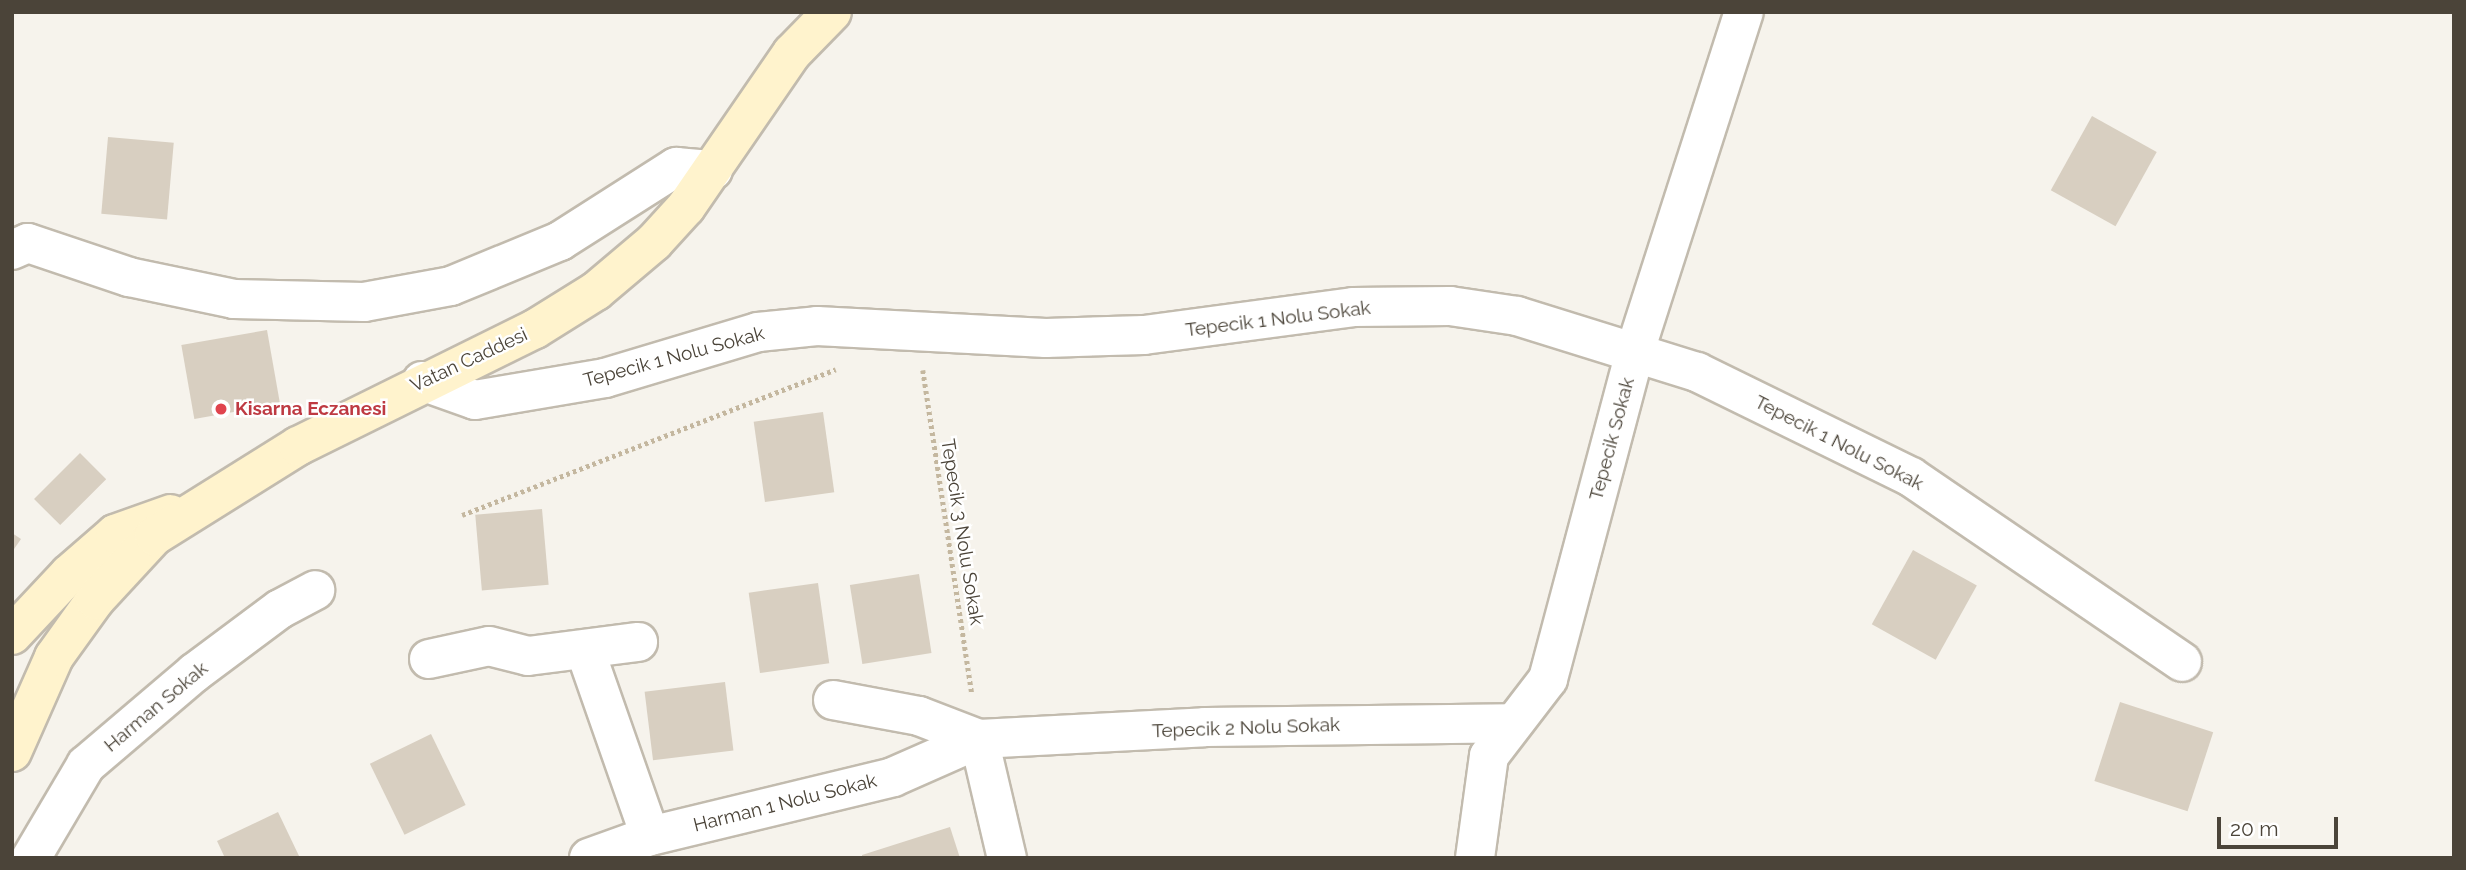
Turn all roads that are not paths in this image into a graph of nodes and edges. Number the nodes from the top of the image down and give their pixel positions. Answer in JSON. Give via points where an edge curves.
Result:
{"nodes":[{"id":1,"x":799,"y":12,"type":"edge"},
{"id":2,"x":832,"y":12,"type":"edge"},
{"id":3,"x":1744,"y":12,"type":"edge"},
{"id":4,"x":792,"y":53,"type":"junction"},
{"id":5,"x":713,"y":170,"type":"junction"},
{"id":6,"x":12,"y":250,"type":"edge"},
{"id":7,"x":1635,"y":351,"type":"junction"},
{"id":8,"x":422,"y":381,"type":"junction"},
{"id":9,"x":207,"y":503,"type":"junction"},
{"id":10,"x":315,"y":590,"type":"dead end"},
{"id":11,"x":12,"y":635,"type":"edge"},
{"id":12,"x":638,"y":642,"type":"dead end"},
{"id":13,"x":585,"y":650,"type":"junction"},
{"id":14,"x":429,"y":659,"type":"dead end"},
{"id":15,"x":2182,"y":662,"type":"dead end"},
{"id":16,"x":833,"y":700,"type":"dead end"},
{"id":17,"x":1513,"y":723,"type":"junction"},
{"id":18,"x":979,"y":739,"type":"junction"},
{"id":19,"x":12,"y":752,"type":"edge"},
{"id":20,"x":650,"y":836,"type":"junction"},
{"id":21,"x":32,"y":858,"type":"edge"},
{"id":22,"x":589,"y":858,"type":"edge"},
{"id":23,"x":1007,"y":858,"type":"edge"},
{"id":24,"x":1475,"y":858,"type":"edge"}],
"edges":[{"from":1,"to":4,"type":"street","name":"Vatan Caddesi"},
{"from":2,"to":4,"type":"street","name":"Vatan Caddesi"},
{"from":3,"to":7,"type":"street","name":"Tepecik Sokak"},
{"from":4,"to":5,"type":"street","name":"Vatan Caddesi"},
{"from":5,"to":6,"type":"street","via":[[676,167],[560,241],[451,286],[364,302],[234,299],[129,277],[28,243]]},
{"from":5,"to":8,"type":"street","name":"Vatan Caddesi","via":[[654,242],[596,291],[535,329]]},
{"from":7,"to":8,"type":"street","name":"Tepecik 1 Nolu Sokak","via":[[1517,316],[1450,306],[1353,307],[1144,335],[1046,338],[817,326],[758,332],[605,378],[475,400]]},
{"from":7,"to":15,"type":"street","name":"Tepecik 1 Nolu Sokak","via":[[1697,372],[1911,477]]},
{"from":7,"to":17,"type":"street","name":"Tepecik Sokak","via":[[1548,679]]},
{"from":8,"to":9,"type":"street","name":"Vatan Caddesi","via":[[298,446]]},
{"from":9,"to":11,"type":"street","via":[[115,534],[69,574]]},
{"from":9,"to":19,"type":"street","name":"Vatan Caddesi","via":[[154,536],[95,600],[54,657]]},
{"from":10,"to":21,"type":"street","name":"Harman Sokak","via":[[280,609],[194,673],[86,765]]},
{"from":12,"to":13,"type":"street"},
{"from":13,"to":14,"type":"street","via":[[528,656],[489,646]]},
{"from":13,"to":20,"type":"street"},
{"from":16,"to":18,"type":"street","via":[[919,716]]},
{"from":17,"to":18,"type":"street","name":"Tepecik 2 Nolu Sokak","via":[[1205,727]]},
{"from":17,"to":24,"type":"street","name":"Tepecik Sokak","via":[[1489,756]]},
{"from":18,"to":20,"type":"street","name":"Harman 1 Nolu Sokak","via":[[893,776]]},
{"from":18,"to":23,"type":"street"},
{"from":20,"to":22,"type":"street","name":"Harman 1 Nolu Sokak"}]}
